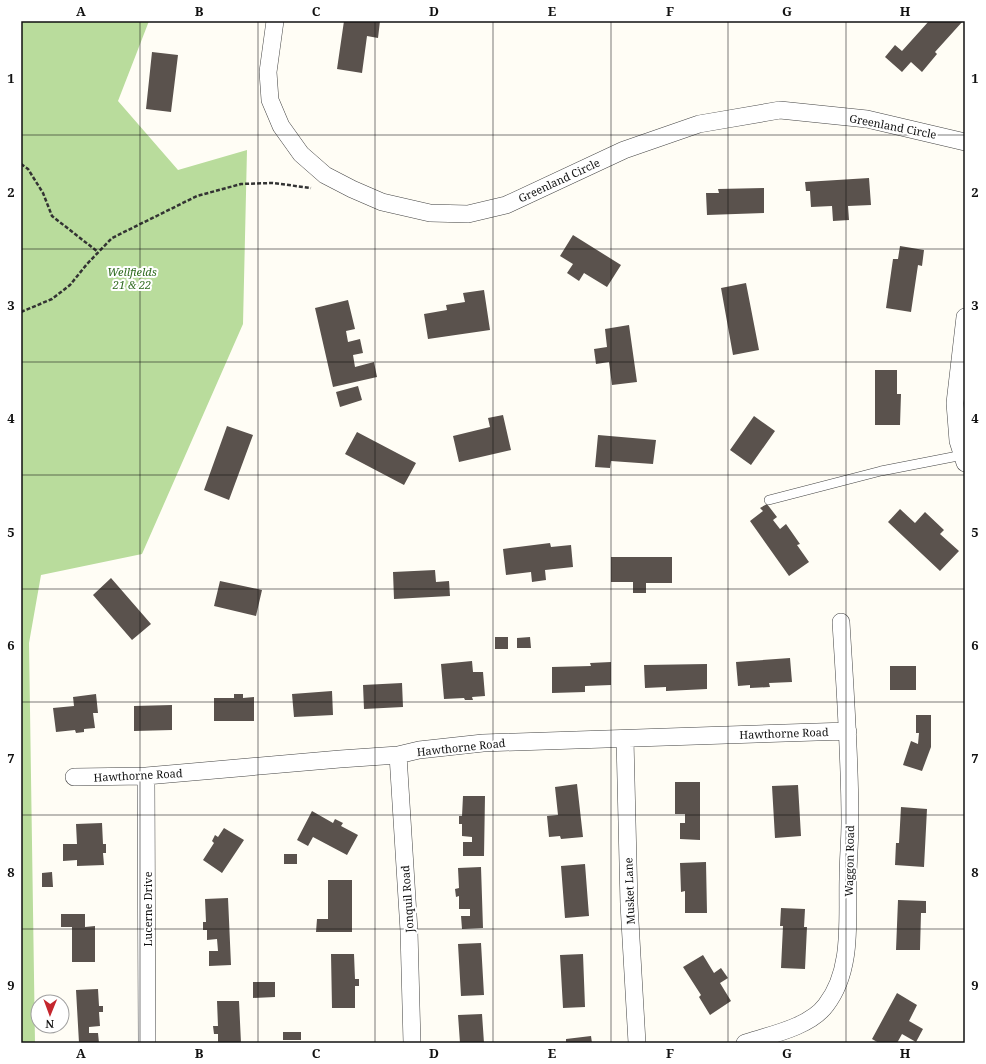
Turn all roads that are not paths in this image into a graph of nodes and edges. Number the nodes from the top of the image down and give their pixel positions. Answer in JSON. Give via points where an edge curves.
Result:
{"nodes":[{"id":1,"x":275,"y":21,"type":"edge"},
{"id":2,"x":965,"y":142,"type":"edge"},
{"id":3,"x":965,"y":317,"type":"edge"},
{"id":4,"x":964,"y":459,"type":"edge"},
{"id":5,"x":769,"y":500,"type":"dead end"},
{"id":6,"x":841,"y":622,"type":"dead end"},
{"id":7,"x":848,"y":731,"type":"junction"},
{"id":8,"x":625,"y":738,"type":"junction"},
{"id":9,"x":398,"y":755,"type":"junction"},
{"id":10,"x":146,"y":776,"type":"junction"},
{"id":11,"x":74,"y":777,"type":"dead end"},
{"id":12,"x":147,"y":1043,"type":"edge"},
{"id":13,"x":412,"y":1043,"type":"edge"},
{"id":14,"x":637,"y":1043,"type":"edge"},
{"id":15,"x":745,"y":1043,"type":"edge"}],
"edges":[{"from":1,"to":2,"type":"street","name":"Greenland Circle","via":[[268,72],[270,100],[281,126],[301,154],[325,175],[352,189],[382,202],[430,213],[468,214],[506,205],[624,150],[699,124],[780,110],[867,119]]},
{"from":3,"to":4,"type":"street","via":[[955,403],[958,441]]},
{"from":4,"to":5,"type":"lane","via":[[881,471]]},
{"from":6,"to":7,"type":"street","name":"Waggon Road"},
{"from":7,"to":8,"type":"street","name":"Hawthorne Road"},
{"from":7,"to":15,"type":"street","name":"Waggon Road","via":[[848,929],[843,967],[836,989],[826,1006],[814,1018]]},
{"from":8,"to":9,"type":"street","name":"Hawthorne Road","via":[[483,743],[419,750]]},
{"from":8,"to":14,"type":"street","name":"Musket Lane","via":[[629,896]]},
{"from":9,"to":10,"type":"street","name":"Hawthorne Road"},
{"from":9,"to":13,"type":"street","name":"Jonquil Road","via":[[409,931]]},
{"from":10,"to":11,"type":"street","name":"Hawthorne Road"},
{"from":10,"to":12,"type":"street","name":"Lucerne Drive"}]}
